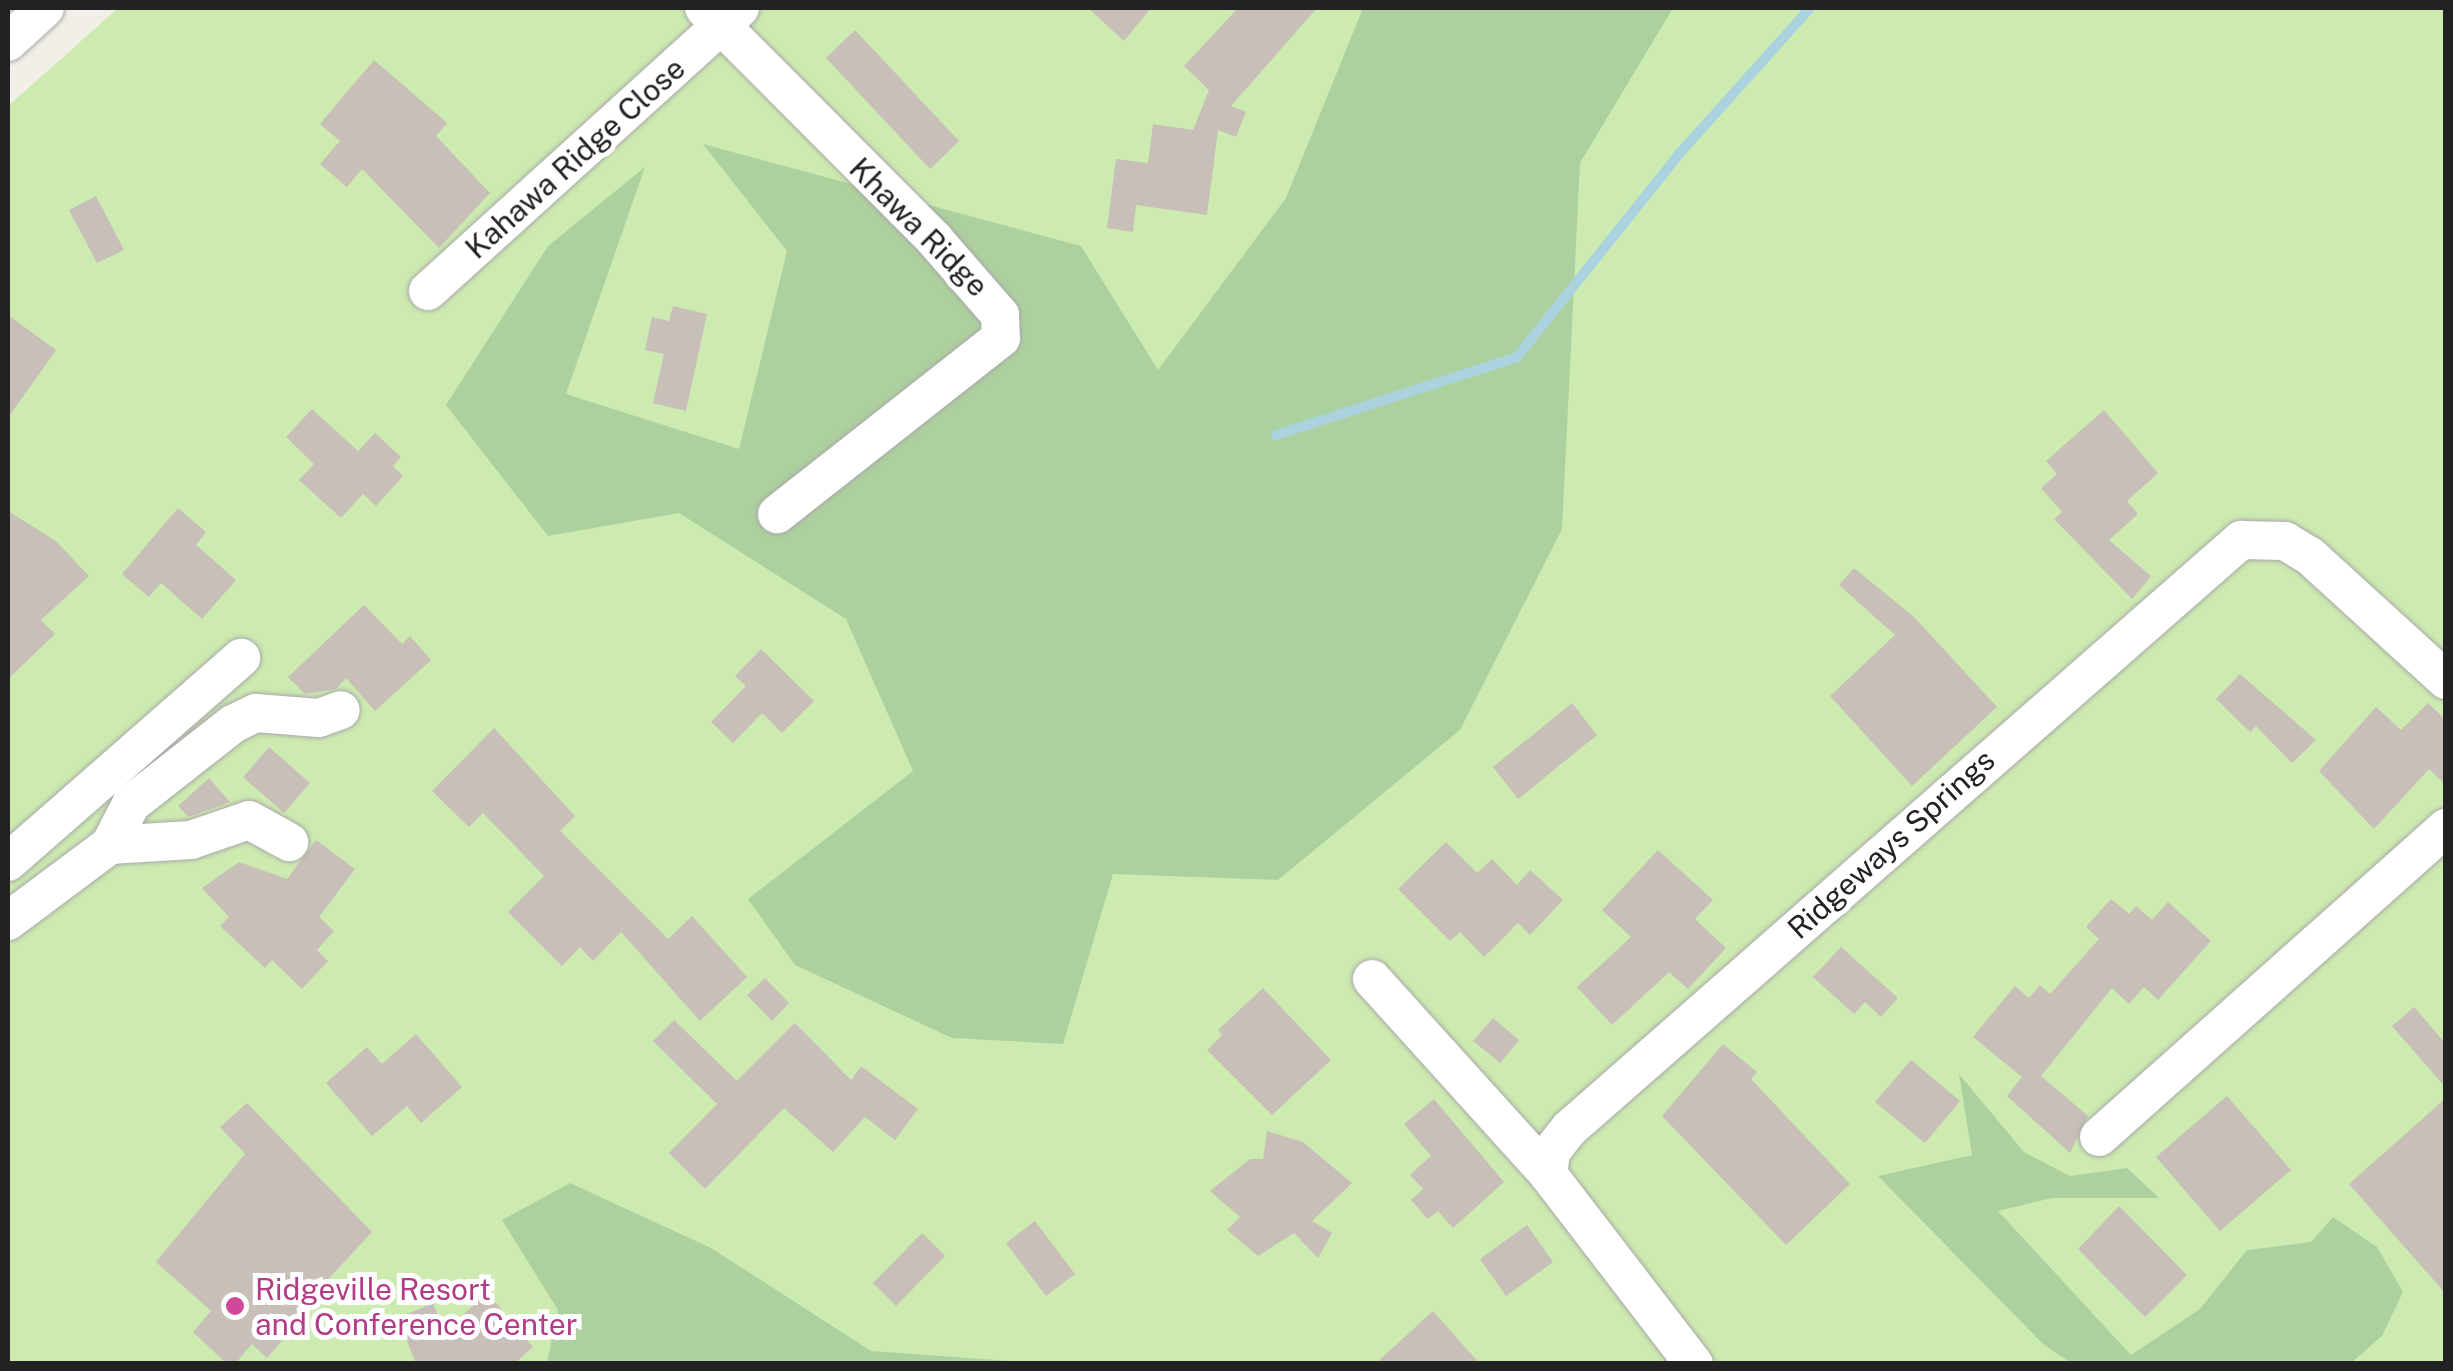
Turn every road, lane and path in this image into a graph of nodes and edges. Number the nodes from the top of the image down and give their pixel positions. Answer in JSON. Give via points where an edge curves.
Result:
{"nodes":[{"id":1,"x":45,"y":8,"type":"edge"},
{"id":2,"x":722,"y":13,"type":"edge"},
{"id":3,"x":8,"y":42,"type":"edge"},
{"id":4,"x":428,"y":292,"type":"dead end"},
{"id":5,"x":777,"y":514,"type":"dead end"},
{"id":6,"x":241,"y":658,"type":"dead end"},
{"id":7,"x":2446,"y":680,"type":"edge"},
{"id":8,"x":341,"y":710,"type":"dead end"},
{"id":9,"x":2446,"y":828,"type":"edge"},
{"id":10,"x":289,"y":842,"type":"dead end"},
{"id":11,"x":110,"y":845,"type":"junction"},
{"id":12,"x":8,"y":862,"type":"edge"},
{"id":13,"x":8,"y":921,"type":"edge"},
{"id":14,"x":1372,"y":979,"type":"dead end"},
{"id":15,"x":2099,"y":1137,"type":"dead end"},
{"id":16,"x":1548,"y":1174,"type":"junction"},
{"id":17,"x":1694,"y":1364,"type":"edge"}],
"edges":[{"from":1,"to":3,"type":"street"},
{"from":2,"to":4,"type":"street","name":"Kahawa Ridge Close"},
{"from":2,"to":5,"type":"street","name":"Khawa Ridge","via":[[1000,315],[1001,338]]},
{"from":6,"to":12,"type":"street"},
{"from":7,"to":16,"type":"street","name":"Ridgeways Springs","via":[[2310,556],[2274,538],[2241,540],[1570,1129],[1551,1152]]},
{"from":8,"to":11,"type":"street","via":[[319,718],[256,713],[233,724],[131,804]]},
{"from":9,"to":15,"type":"street"},
{"from":10,"to":11,"type":"street","via":[[249,820],[191,840]]},
{"from":11,"to":13,"type":"street"},
{"from":14,"to":16,"type":"street"},
{"from":16,"to":17,"type":"street"}]}
